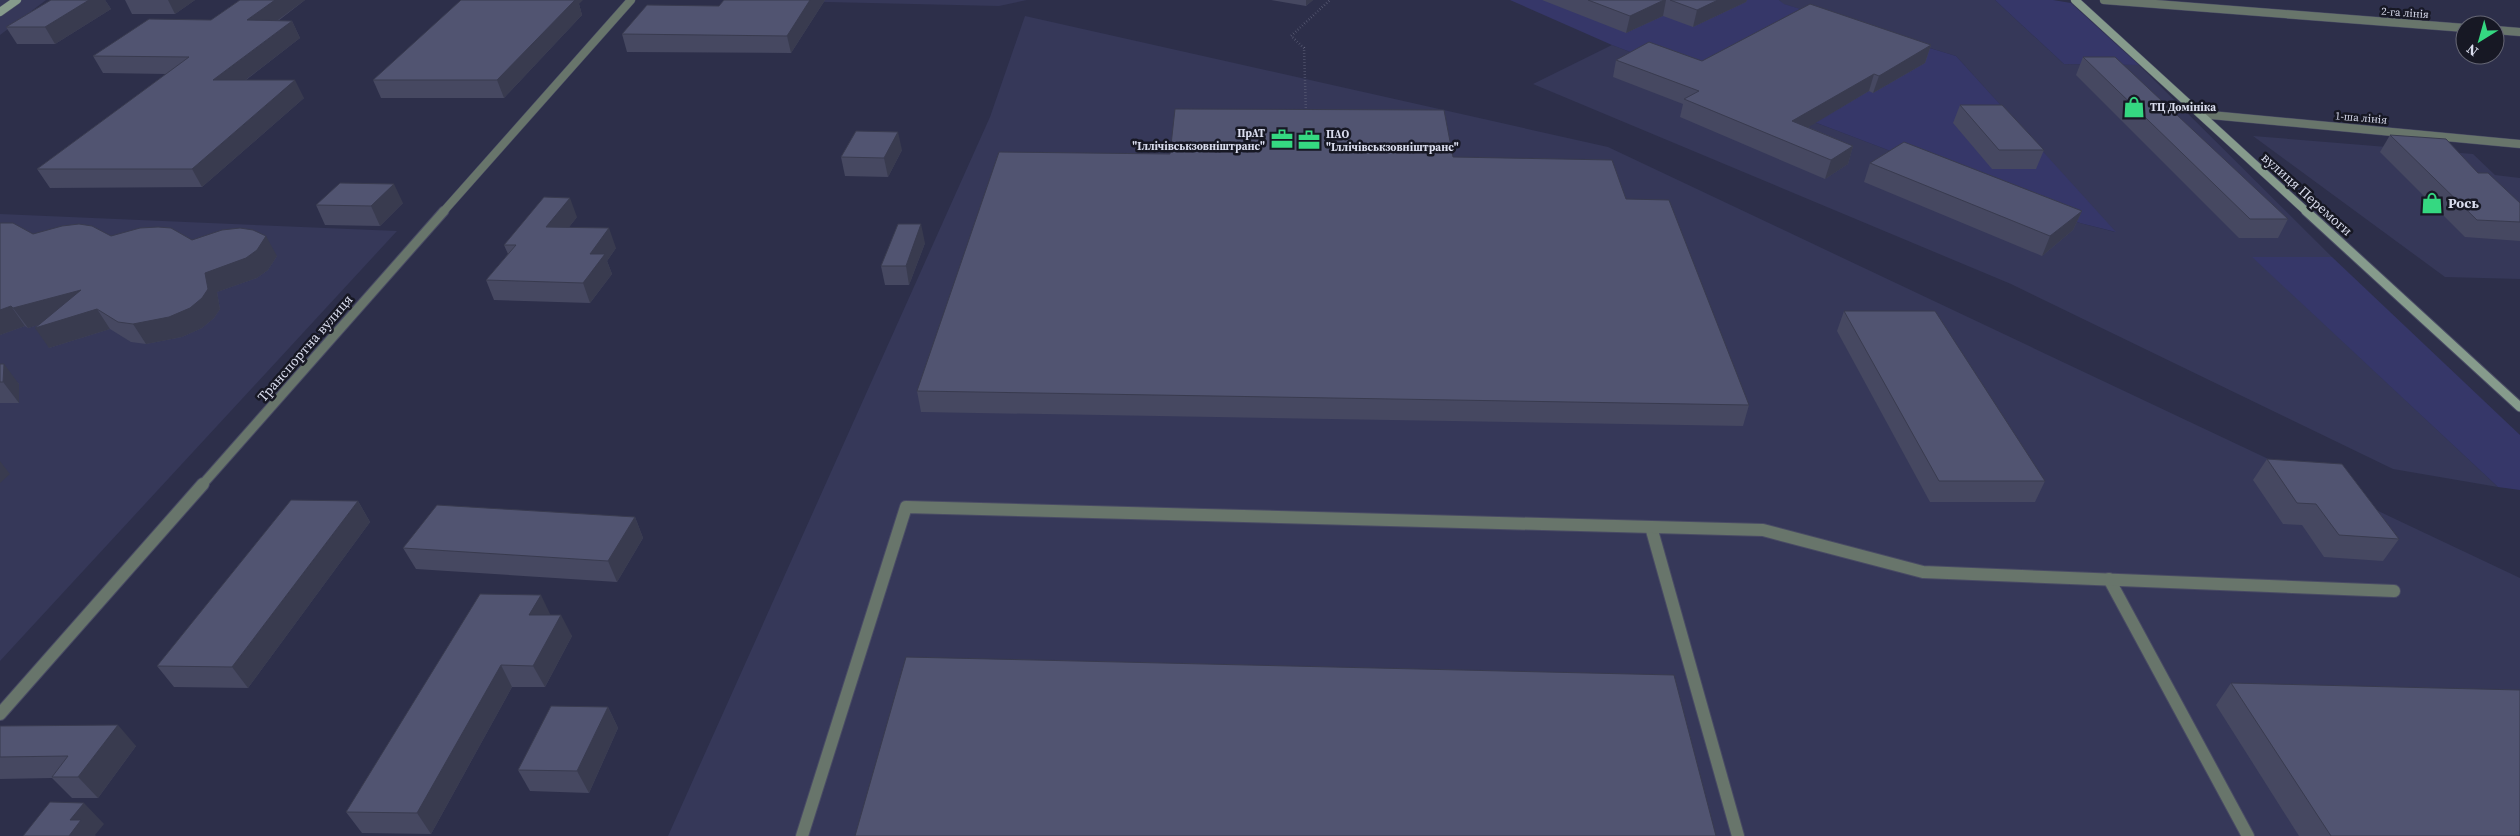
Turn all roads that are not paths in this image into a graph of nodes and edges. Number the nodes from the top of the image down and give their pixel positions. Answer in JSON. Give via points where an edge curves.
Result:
{"nodes":[{"id":1,"x":17,"y":0,"type":"edge"},
{"id":2,"x":631,"y":0,"type":"edge"},
{"id":3,"x":2076,"y":0,"type":"edge"},
{"id":4,"x":2104,"y":0,"type":"edge"},
{"id":5,"x":0,"y":12,"type":"edge"},
{"id":6,"x":2455,"y":27,"type":"edge"},
{"id":7,"x":2505,"y":31,"type":"edge"},
{"id":8,"x":2520,"y":32,"type":"edge"},
{"id":9,"x":2200,"y":114,"type":"junction"},
{"id":10,"x":2520,"y":144,"type":"edge"},
{"id":11,"x":2520,"y":407,"type":"edge"},
{"id":12,"x":1651,"y":527,"type":"junction"},
{"id":13,"x":2109,"y":579,"type":"junction"},
{"id":14,"x":2394,"y":591,"type":"dead end"},
{"id":15,"x":0,"y":714,"type":"edge"},
{"id":16,"x":802,"y":836,"type":"edge"},
{"id":17,"x":1738,"y":836,"type":"edge"},
{"id":18,"x":2248,"y":836,"type":"edge"}],
"edges":[{"from":1,"to":5,"type":"main road"},
{"from":2,"to":15,"type":"street","name":"Транспортна вулиця"},
{"from":3,"to":9,"type":"main road","name":"вулиця Перемоги"},
{"from":4,"to":6,"type":"street","name":"2-га лінія"},
{"from":7,"to":8,"type":"street"},
{"from":9,"to":10,"type":"street","name":"1-ша лінія"},
{"from":9,"to":11,"type":"main road","name":"вулиця Перемоги"},
{"from":12,"to":13,"type":"street","via":[[1763,530],[1923,572]]},
{"from":12,"to":16,"type":"street","via":[[906,507]]},
{"from":12,"to":17,"type":"street"},
{"from":13,"to":14,"type":"street"},
{"from":13,"to":18,"type":"street"}]}
